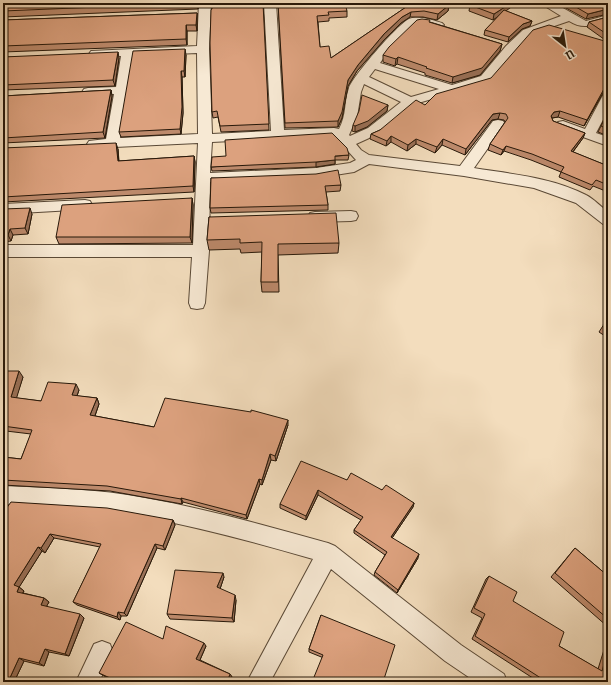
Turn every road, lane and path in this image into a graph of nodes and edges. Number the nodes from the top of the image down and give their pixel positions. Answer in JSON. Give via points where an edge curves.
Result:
{"nodes":[{"id":1,"x":270,"y":3,"type":"edge"},
{"id":2,"x":546,"y":3,"type":"edge"},
{"id":3,"x":207,"y":6,"type":"edge"},
{"id":4,"x":190,"y":13,"type":"edge"},
{"id":5,"x":570,"y":17,"type":"junction"},
{"id":6,"x":608,"y":18,"type":"edge"},
{"id":7,"x":452,"y":29,"type":"edge"},
{"id":8,"x":497,"y":44,"type":"edge"},
{"id":9,"x":203,"y":49,"type":"junction"},
{"id":10,"x":510,"y":49,"type":"junction"},
{"id":11,"x":128,"y":52,"type":"junction"},
{"id":12,"x":81,"y":54,"type":"edge"},
{"id":13,"x":372,"y":64,"type":"junction"},
{"id":14,"x":362,"y":78,"type":"junction"},
{"id":15,"x":453,"y":89,"type":"junction"},
{"id":16,"x":122,"y":90,"type":"junction"},
{"id":17,"x":74,"y":92,"type":"edge"},
{"id":18,"x":608,"y":97,"type":"edge"},
{"id":19,"x":410,"y":101,"type":"junction"},
{"id":20,"x":557,"y":122,"type":"edge"},
{"id":21,"x":498,"y":124,"type":"dead end"},
{"id":22,"x":278,"y":134,"type":"junction"},
{"id":23,"x":589,"y":134,"type":"junction"},
{"id":24,"x":205,"y":138,"type":"junction"},
{"id":25,"x":345,"y":138,"type":"junction"},
{"id":26,"x":608,"y":142,"type":"edge"},
{"id":27,"x":112,"y":143,"type":"junction"},
{"id":28,"x":81,"y":145,"type":"edge"},
{"id":29,"x":366,"y":159,"type":"junction"},
{"id":30,"x":464,"y":171,"type":"junction"},
{"id":31,"x":203,"y":178,"type":"junction"},
{"id":32,"x":202,"y":198,"type":"junction"},
{"id":33,"x":187,"y":199,"type":"edge"},
{"id":34,"x":96,"y":204,"type":"edge"},
{"id":35,"x":3,"y":209,"type":"edge"},
{"id":36,"x":350,"y":216,"type":"dead end"},
{"id":37,"x":304,"y":218,"type":"edge"},
{"id":38,"x":608,"y":220,"type":"edge"},
{"id":39,"x":3,"y":251,"type":"edge"},
{"id":40,"x":201,"y":251,"type":"junction"},
{"id":41,"x":197,"y":303,"type":"dead end"},
{"id":42,"x":3,"y":496,"type":"edge"},
{"id":43,"x":328,"y":553,"type":"junction"},
{"id":44,"x":102,"y":652,"type":"dead end"},
{"id":45,"x":88,"y":682,"type":"edge"},
{"id":46,"x":258,"y":682,"type":"edge"},
{"id":47,"x":496,"y":682,"type":"edge"}],
"edges":[{"from":1,"to":22,"type":"street"},
{"from":2,"to":5,"type":"street"},
{"from":3,"to":4,"type":"street"},
{"from":3,"to":9,"type":"street"},
{"from":5,"to":6,"type":"street","via":[[586,24]]},
{"from":5,"to":10,"type":"street","via":[[526,32]]},
{"from":7,"to":13,"type":"street","via":[[421,21],[412,22]]},
{"from":8,"to":10,"type":"street"},
{"from":9,"to":11,"type":"street"},
{"from":9,"to":24,"type":"street"},
{"from":10,"to":15,"type":"street","via":[[485,79]]},
{"from":11,"to":12,"type":"street"},
{"from":11,"to":16,"type":"street"},
{"from":13,"to":14,"type":"street"},
{"from":13,"to":15,"type":"street"},
{"from":14,"to":19,"type":"street"},
{"from":14,"to":25,"type":"street","via":[[354,91]]},
{"from":15,"to":19,"type":"street"},
{"from":16,"to":17,"type":"street"},
{"from":16,"to":27,"type":"street"},
{"from":18,"to":23,"type":"street"},
{"from":19,"to":25,"type":"street","via":[[373,131]]},
{"from":20,"to":23,"type":"street"},
{"from":21,"to":30,"type":"street"},
{"from":22,"to":24,"type":"street"},
{"from":22,"to":25,"type":"street","via":[[334,132]]},
{"from":23,"to":26,"type":"street"},
{"from":24,"to":27,"type":"street"},
{"from":24,"to":31,"type":"street"},
{"from":25,"to":29,"type":"street","via":[[354,153]]},
{"from":27,"to":28,"type":"street"},
{"from":29,"to":30,"type":"street"},
{"from":29,"to":31,"type":"street","via":[[354,167],[316,173]]},
{"from":30,"to":38,"type":"street","via":[[534,182],[558,190],[581,199]]},
{"from":31,"to":32,"type":"street"},
{"from":32,"to":33,"type":"street"},
{"from":32,"to":40,"type":"street","via":[[210,220]]},
{"from":34,"to":35,"type":"street"},
{"from":36,"to":37,"type":"street"},
{"from":39,"to":40,"type":"street"},
{"from":40,"to":41,"type":"street"},
{"from":42,"to":43,"type":"street","via":[[76,499],[144,507],[234,526]]},
{"from":43,"to":46,"type":"street"},
{"from":43,"to":47,"type":"street","via":[[454,653]]},
{"from":44,"to":45,"type":"street"}]}
